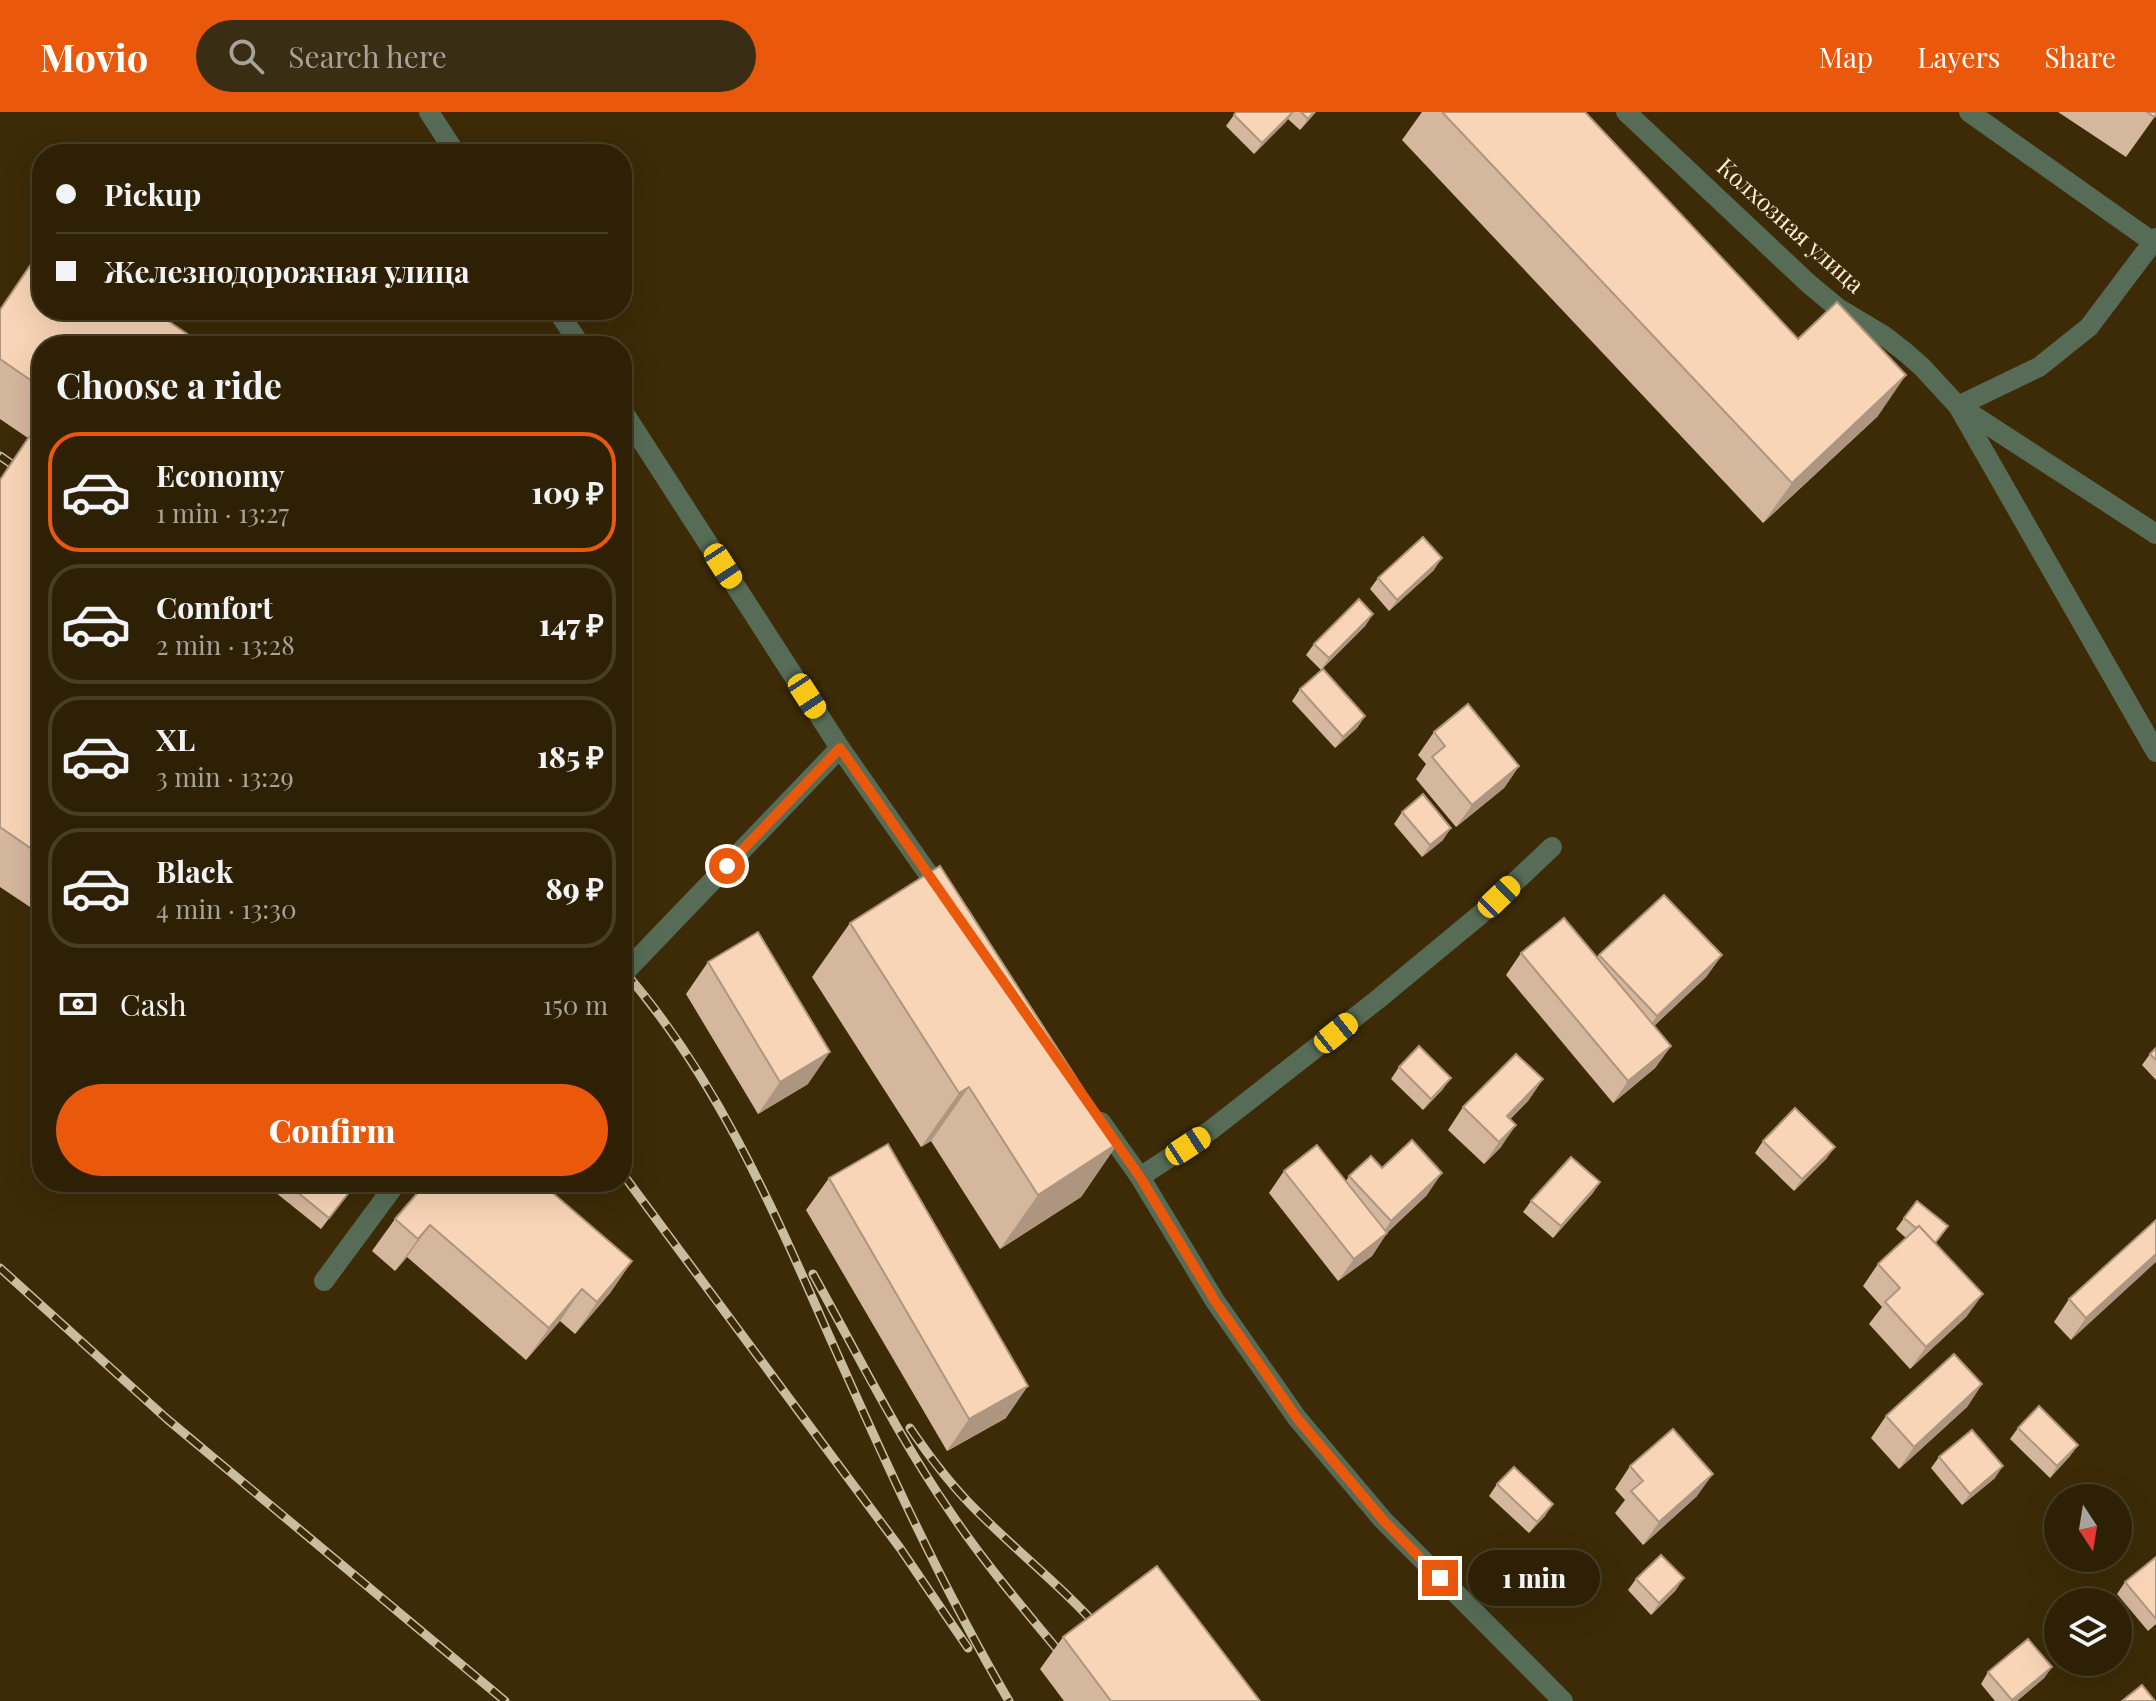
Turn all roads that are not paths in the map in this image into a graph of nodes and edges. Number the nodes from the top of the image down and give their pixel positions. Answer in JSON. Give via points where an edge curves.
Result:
{"nodes":[{"id":1,"x":429,"y":112,"type":"edge"},
{"id":2,"x":1626,"y":112,"type":"edge"},
{"id":3,"x":1969,"y":112,"type":"edge"},
{"id":4,"x":450,"y":144,"type":"edge"},
{"id":5,"x":2154,"y":240,"type":"edge"},
{"id":6,"x":1958,"y":406,"type":"junction"},
{"id":7,"x":632,"y":426,"type":"edge"},
{"id":8,"x":2156,"y":534,"type":"edge"},
{"id":9,"x":840,"y":748,"type":"junction"},
{"id":10,"x":2156,"y":752,"type":"edge"},
{"id":11,"x":1552,"y":847,"type":"dead end"},
{"id":12,"x":958,"y":917,"type":"edge"},
{"id":13,"x":632,"y":965,"type":"edge"},
{"id":14,"x":1095,"y":1112,"type":"edge"},
{"id":15,"x":1140,"y":1177,"type":"junction"},
{"id":16,"x":390,"y":1192,"type":"edge"},
{"id":17,"x":324,"y":1281,"type":"dead end"},
{"id":18,"x":1563,"y":1701,"type":"edge"}],
"edges":[{"from":1,"to":4,"type":"street"},
{"from":2,"to":6,"type":"street","name":"Колхозная улица","via":[[1809,284],[1905,352]]},
{"from":3,"to":5,"type":"street"},
{"from":5,"to":6,"type":"street","via":[[2089,327],[2039,367]]},
{"from":6,"to":8,"type":"street"},
{"from":6,"to":10,"type":"street"},
{"from":7,"to":9,"type":"street"},
{"from":9,"to":12,"type":"street"},
{"from":9,"to":13,"type":"street"},
{"from":11,"to":15,"type":"street","via":[[1377,1000],[1211,1130]]},
{"from":14,"to":15,"type":"street"},
{"from":15,"to":18,"type":"street","via":[[1215,1301],[1297,1418],[1383,1520]]},
{"from":16,"to":17,"type":"street"}]}
